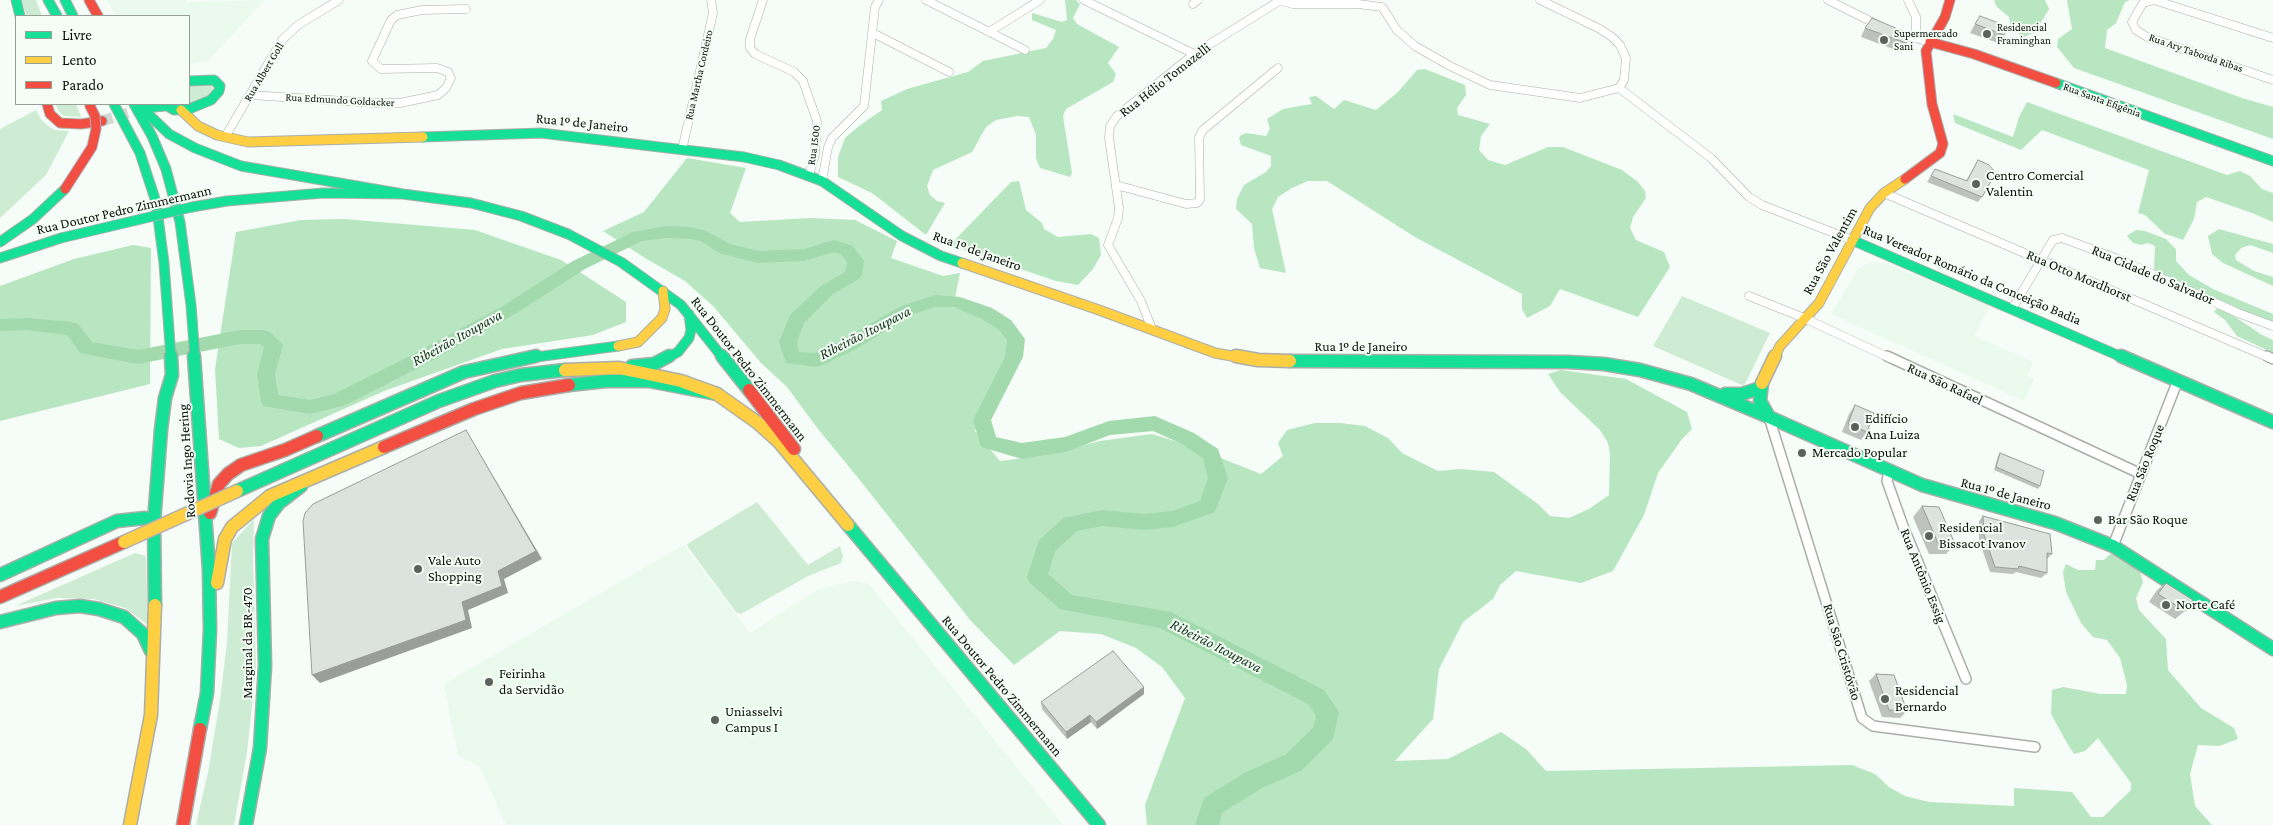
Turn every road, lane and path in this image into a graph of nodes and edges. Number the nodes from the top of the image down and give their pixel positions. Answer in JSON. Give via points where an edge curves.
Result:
{"nodes":[{"id":1,"x":16,"y":0,"type":"edge"},
{"id":2,"x":44,"y":0,"type":"edge"},
{"id":3,"x":48,"y":0,"type":"edge"},
{"id":4,"x":65,"y":0,"type":"edge"},
{"id":5,"x":89,"y":0,"type":"edge"},
{"id":6,"x":339,"y":0,"type":"edge"},
{"id":7,"x":712,"y":0,"type":"edge"},
{"id":8,"x":763,"y":0,"type":"edge"},
{"id":9,"x":879,"y":0,"type":"edge"},
{"id":10,"x":926,"y":0,"type":"edge"},
{"id":11,"x":1040,"y":0,"type":"edge"},
{"id":12,"x":1084,"y":0,"type":"edge"},
{"id":13,"x":1278,"y":0,"type":"edge"},
{"id":14,"x":1540,"y":0,"type":"edge"},
{"id":15,"x":1828,"y":0,"type":"edge"},
{"id":16,"x":1908,"y":0,"type":"edge"},
{"id":17,"x":1950,"y":0,"type":"edge"},
{"id":18,"x":466,"y":9,"type":"dead end"},
{"id":19,"x":20,"y":15,"type":"edge"},
{"id":20,"x":49,"y":15,"type":"edge"},
{"id":21,"x":56,"y":15,"type":"edge"},
{"id":22,"x":72,"y":15,"type":"edge"},
{"id":23,"x":97,"y":15,"type":"edge"},
{"id":24,"x":989,"y":32,"type":"junction"},
{"id":25,"x":873,"y":33,"type":"junction"},
{"id":26,"x":1913,"y":38,"type":"junction"},
{"id":27,"x":2273,"y":38,"type":"edge"},
{"id":28,"x":1930,"y":42,"type":"junction"},
{"id":29,"x":1025,"y":50,"type":"dead end"},
{"id":30,"x":1194,"y":54,"type":"junction"},
{"id":31,"x":1278,"y":68,"type":"dead end"},
{"id":32,"x":949,"y":72,"type":"dead end"},
{"id":33,"x":190,"y":80,"type":"edge"},
{"id":34,"x":2273,"y":80,"type":"edge"},
{"id":35,"x":1618,"y":88,"type":"junction"},
{"id":36,"x":250,"y":95,"type":"junction"},
{"id":37,"x":204,"y":104,"type":"junction"},
{"id":38,"x":47,"y":105,"type":"edge"},
{"id":39,"x":90,"y":105,"type":"edge"},
{"id":40,"x":115,"y":105,"type":"edge"},
{"id":41,"x":149,"y":105,"type":"edge"},
{"id":42,"x":181,"y":110,"type":"junction"},
{"id":43,"x":102,"y":121,"type":"tunnel mouth"},
{"id":44,"x":208,"y":130,"type":"junction"},
{"id":45,"x":225,"y":137,"type":"junction"},
{"id":46,"x":682,"y":150,"type":"junction"},
{"id":47,"x":2273,"y":161,"type":"edge"},
{"id":48,"x":809,"y":175,"type":"junction"},
{"id":49,"x":822,"y":181,"type":"junction"},
{"id":50,"x":1116,"y":185,"type":"junction"},
{"id":51,"x":1884,"y":193,"type":"junction"},
{"id":52,"x":403,"y":194,"type":"junction"},
{"id":53,"x":1852,"y":240,"type":"junction"},
{"id":54,"x":0,"y":242,"type":"edge"},
{"id":55,"x":0,"y":258,"type":"edge"},
{"id":56,"x":2041,"y":260,"type":"junction"},
{"id":57,"x":663,"y":290,"type":"junction"},
{"id":58,"x":1749,"y":296,"type":"dead end"},
{"id":59,"x":2012,"y":309,"type":"junction"},
{"id":60,"x":688,"y":312,"type":"junction"},
{"id":61,"x":1804,"y":318,"type":"junction"},
{"id":62,"x":2273,"y":326,"type":"edge"},
{"id":63,"x":1152,"y":329,"type":"junction"},
{"id":64,"x":2273,"y":359,"type":"edge"},
{"id":65,"x":619,"y":368,"type":"junction"},
{"id":66,"x":2178,"y":380,"type":"junction"},
{"id":67,"x":1760,"y":388,"type":"junction"},
{"id":68,"x":717,"y":394,"type":"junction"},
{"id":69,"x":1717,"y":394,"type":"junction"},
{"id":70,"x":1769,"y":417,"type":"junction"},
{"id":71,"x":2273,"y":422,"type":"edge"},
{"id":72,"x":1889,"y":471,"type":"junction"},
{"id":73,"x":2141,"y":474,"type":"junction"},
{"id":74,"x":308,"y":479,"type":"junction"},
{"id":75,"x":824,"y":497,"type":"junction"},
{"id":76,"x":154,"y":522,"type":"junction"},
{"id":77,"x":206,"y":525,"type":"junction"},
{"id":78,"x":2113,"y":546,"type":"junction"},
{"id":79,"x":0,"y":575,"type":"edge"},
{"id":80,"x":0,"y":597,"type":"edge"},
{"id":81,"x":0,"y":622,"type":"edge"},
{"id":82,"x":210,"y":630,"type":"junction"},
{"id":83,"x":2273,"y":649,"type":"edge"},
{"id":84,"x":154,"y":654,"type":"junction"},
{"id":85,"x":1966,"y":679,"type":"dead end"},
{"id":86,"x":2035,"y":747,"type":"dead end"},
{"id":87,"x":130,"y":825,"type":"edge"},
{"id":88,"x":183,"y":825,"type":"edge"},
{"id":89,"x":246,"y":825,"type":"edge"},
{"id":90,"x":1099,"y":825,"type":"edge"}],
"edges":[{"from":1,"to":19,"type":"main road"},
{"from":2,"to":20,"type":"main road"},
{"from":3,"to":21,"type":"main road"},
{"from":4,"to":22,"type":"main road"},
{"from":5,"to":23,"type":"main road"},
{"from":6,"to":36,"type":"street","name":"Rua Albert Goll","via":[[291,30]]},
{"from":7,"to":46,"type":"street","name":"Rua Martha Cordeiro","via":[[713,13]]},
{"from":8,"to":48,"type":"street","name":"Rua 1500","via":[[750,48],[755,54],[794,72],[803,81],[817,121],[815,154]]},
{"from":9,"to":25,"type":"street","via":[[875,7]]},
{"from":10,"to":24,"type":"street"},
{"from":11,"to":24,"type":"street"},
{"from":12,"to":30,"type":"street"},
{"from":13,"to":30,"type":"street","name":"Rua Hélio Tomazelli"},
{"from":13,"to":35,"type":"street","via":[[1382,7],[1397,30],[1415,46],[1490,85],[1580,98]]},
{"from":14,"to":35,"type":"street","via":[[1600,29],[1620,45],[1626,66],[1624,80]]},
{"from":15,"to":26,"type":"street"},
{"from":16,"to":26,"type":"street","via":[[1916,17]]},
{"from":17,"to":28,"type":"main road","name":"Rua São Valentim","via":[[1946,17]]},
{"from":18,"to":36,"type":"street","name":"Rua Edmundo Goldacker","via":[[422,10],[397,15],[391,20],[372,61],[381,69],[437,68],[448,72],[451,78],[438,95],[400,103]]},
{"from":24,"to":29,"type":"street"},
{"from":25,"to":32,"type":"street"},
{"from":25,"to":49,"type":"street","via":[[864,106],[832,138]]},
{"from":26,"to":28,"type":"street"},
{"from":27,"to":34,"type":"street","name":"Rua Ary Taborda Ribas","via":[[2154,0],[2143,3],[2132,22],[2136,30],[2147,37]]},
{"from":28,"to":47,"type":"main road","name":"Rua Santa Efigênia","via":[[1974,54]]},
{"from":28,"to":51,"type":"main road","name":"Rua São Valentim","via":[[1926,51],[1928,76],[1943,144],[1935,158]]},
{"from":30,"to":50,"type":"street","name":"Rua Hélio Tomazelli","via":[[1117,116],[1110,126]]},
{"from":31,"to":50,"type":"street","via":[[1203,130],[1199,137],[1200,200],[1197,203],[1186,204]]},
{"from":33,"to":37,"type":"main road","via":[[214,80],[220,86],[216,95]]},
{"from":35,"to":53,"type":"street","name":"Rua Vereador Romário da Conceição Badia","via":[[1712,158],[1749,197]]},
{"from":36,"to":45,"type":"street","name":"Rua Albert Goll"},
{"from":37,"to":42,"type":"main road"},
{"from":37,"to":44,"type":"main road","via":[[202,119]]},
{"from":38,"to":43,"type":"main road","via":[[50,114],[60,123]]},
{"from":39,"to":54,"type":"main road","bridge":true,"via":[[96,129],[92,147],[66,189],[33,219]]},
{"from":40,"to":76,"type":"main road","via":[[140,153],[156,202],[169,312],[172,375],[161,430]]},
{"from":41,"to":42,"type":"main road"},
{"from":41,"to":52,"type":"main road","via":[[157,124],[169,134],[216,158],[272,173]]},
{"from":41,"to":77,"type":"main road","name":"Rodovia Ingo Hering","via":[[152,136],[166,169],[180,222],[191,305]]},
{"from":42,"to":44,"type":"main road","name":"Rua 1º de Janeiro","via":[[198,126]]},
{"from":44,"to":45,"type":"main road","name":"Rua 1º de Janeiro"},
{"from":45,"to":46,"type":"main road","name":"Rua 1º de Janeiro","via":[[261,142],[540,133]]},
{"from":46,"to":48,"type":"main road","name":"Rua 1º de Janeiro","via":[[744,157]]},
{"from":48,"to":49,"type":"main road","name":"Rua 1º de Janeiro"},
{"from":49,"to":63,"type":"main road","name":"Rua 1º de Janeiro","via":[[902,236],[941,256]]},
{"from":50,"to":63,"type":"street","name":"Rua Hélio Tomazelli","via":[[1118,218],[1108,245],[1141,301]]},
{"from":51,"to":53,"type":"main road","name":"Rua São Valentim","via":[[1870,208]]},
{"from":51,"to":56,"type":"street","name":"Rua Otto Mordhorst"},
{"from":52,"to":55,"type":"main road","name":"Rua Doutor Pedro Zimmermann","bridge":true,"via":[[323,193],[227,201],[61,238]]},
{"from":52,"to":57,"type":"main road","name":"Rua Doutor Pedro Zimmermann","via":[[471,203],[521,216],[568,234],[621,262]]},
{"from":53,"to":59,"type":"main road","name":"Rua Vereador Romário da Conceição Badia"},
{"from":53,"to":61,"type":"main road","name":"Rua São Valentim","via":[[1828,289]]},
{"from":56,"to":59,"type":"street"},
{"from":56,"to":62,"type":"street","name":"Rua Cidade do Salvador","via":[[2053,240],[2068,239]]},
{"from":56,"to":64,"type":"street","name":"Rua Otto Mordhorst"},
{"from":57,"to":60,"type":"main road","name":"Rua Doutor Pedro Zimmermann"},
{"from":57,"to":77,"type":"main road","via":[[665,309],[662,318],[638,342],[554,352],[464,372],[285,450],[241,465],[219,484]]},
{"from":58,"to":61,"type":"street","name":"Rua São Rafael"},
{"from":59,"to":66,"type":"main road","name":"Rua Vereador Romário da Conceição Badia"},
{"from":60,"to":65,"type":"main road","via":[[689,338],[678,352],[654,364]]},
{"from":60,"to":75,"type":"main road","name":"Rua Doutor Pedro Zimmermann","via":[[786,437]]},
{"from":61,"to":67,"type":"main road","name":"Rua São Valentim","via":[[1780,346]]},
{"from":61,"to":73,"type":"street","name":"Rua São Rafael"},
{"from":63,"to":69,"type":"main road","name":"Rua 1º de Janeiro","via":[[1215,353],[1258,360],[1604,364],[1661,375]]},
{"from":65,"to":68,"type":"main road","name":"Rua Doutor Pedro Zimmermann","via":[[681,381]]},
{"from":65,"to":80,"type":"main road","name":"Rua Doutor Pedro Zimmermann","bridge":true,"via":[[521,375],[468,390],[403,416]]},
{"from":66,"to":71,"type":"main road","name":"Rua Vereador Romário da Conceição Badia"},
{"from":66,"to":73,"type":"street","name":"Rua São Roque"},
{"from":67,"to":69,"type":"main road","name":"Rua 1º de Janeiro","via":[[1742,394]]},
{"from":67,"to":70,"type":"main road","via":[[1760,401]]},
{"from":68,"to":74,"type":"main road","via":[[649,381],[580,383],[529,391],[446,419]]},
{"from":68,"to":75,"type":"main road","name":"Rua Doutor Pedro Zimmermann","via":[[758,422],[779,442]]},
{"from":69,"to":70,"type":"main road","name":"Rua 1º de Janeiro"},
{"from":70,"to":72,"type":"main road","name":"Rua 1º de Janeiro"},
{"from":70,"to":86,"type":"street","name":"Rua São Cristóvão","via":[[1862,718],[1873,726]]},
{"from":72,"to":78,"type":"main road","name":"Rua 1º de Janeiro","via":[[1951,495],[2055,523]]},
{"from":72,"to":85,"type":"street","name":"Rua Antônio Essig","via":[[1888,481],[1903,526]]},
{"from":73,"to":78,"type":"street","name":"Rua São Roque"},
{"from":74,"to":82,"type":"main road","via":[[270,496],[232,527],[225,540]]},
{"from":74,"to":89,"type":"main road","name":"Marginal da BR-470","via":[[269,516],[262,539],[266,666],[260,748]]},
{"from":75,"to":90,"type":"main road","name":"Rua Doutor Pedro Zimmermann"},
{"from":76,"to":79,"type":"main road","via":[[145,518],[117,521]]},
{"from":76,"to":84,"type":"main road"},
{"from":77,"to":82,"type":"main road","name":"Rodovia Ingo Hering"},
{"from":78,"to":83,"type":"main road","name":"Rua 1º de Janeiro"},
{"from":81,"to":84,"type":"main road","via":[[56,608],[80,606],[99,609],[124,617],[143,634]]},
{"from":82,"to":88,"type":"main road","name":"Rodovia Ingo Hering","via":[[207,693]]},
{"from":84,"to":87,"type":"main road","via":[[144,758]]}]}
